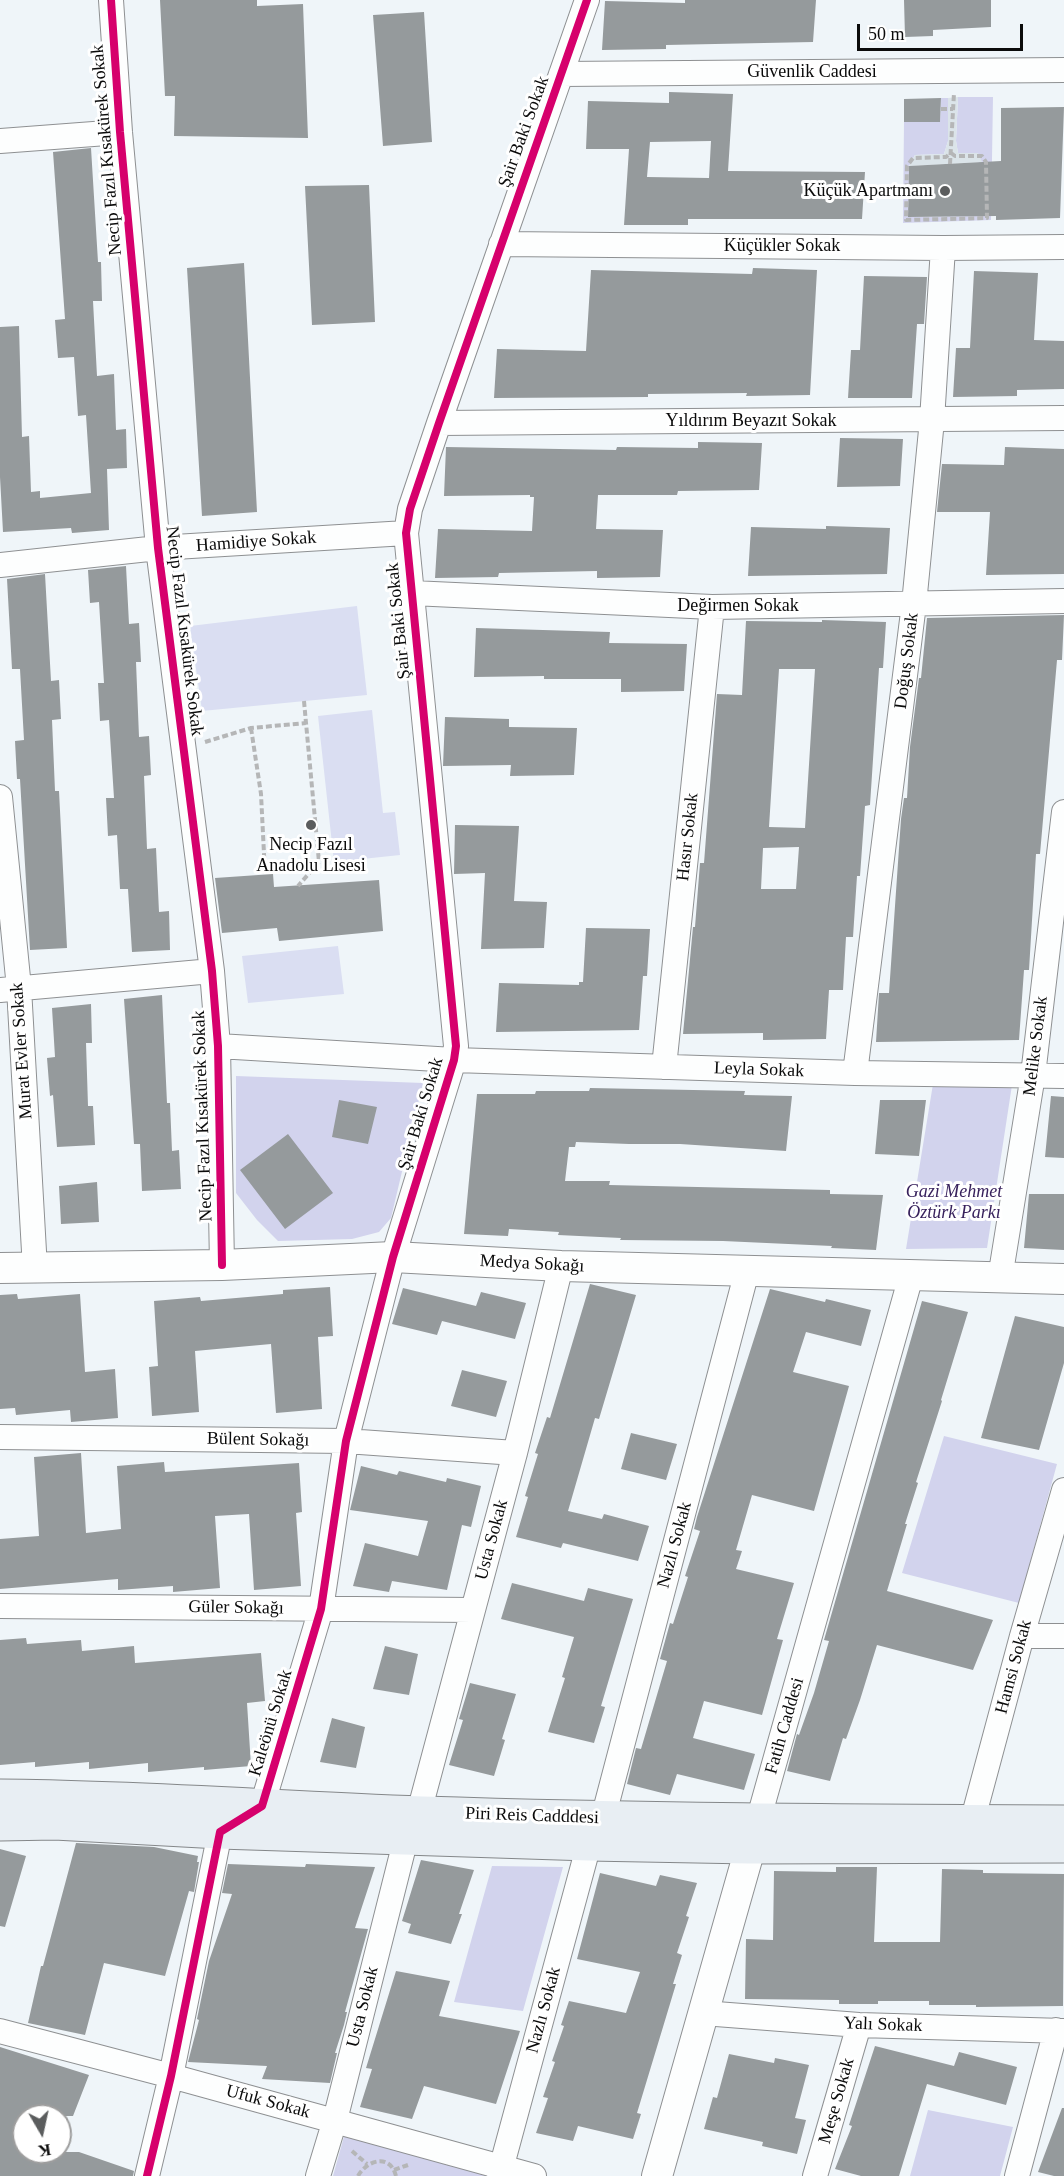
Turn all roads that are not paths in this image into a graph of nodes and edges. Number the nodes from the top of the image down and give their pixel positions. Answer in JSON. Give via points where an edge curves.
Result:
{"nodes":[{"id":1,"x":111,"y":0,"type":"edge"},
{"id":2,"x":587,"y":0,"type":"edge"},
{"id":3,"x":1064,"y":70,"type":"edge"},
{"id":4,"x":561,"y":74,"type":"junction"},
{"id":5,"x":120,"y":132,"type":"junction"},
{"id":6,"x":0,"y":141,"type":"edge"},
{"id":7,"x":501,"y":244,"type":"junction"},
{"id":8,"x":1064,"y":247,"type":"edge"},
{"id":9,"x":944,"y":248,"type":"junction"},
{"id":10,"x":1064,"y":418,"type":"edge"},
{"id":11,"x":932,"y":420,"type":"junction"},
{"id":12,"x":439,"y":423,"type":"junction"},
{"id":13,"x":406,"y":533,"type":"junction"},
{"id":14,"x":158,"y":548,"type":"junction"},
{"id":15,"x":0,"y":565,"type":"edge"},
{"id":16,"x":412,"y":593,"type":"junction"},
{"id":17,"x":1064,"y":601,"type":"edge"},
{"id":18,"x":914,"y":604,"type":"junction"},
{"id":19,"x":711,"y":608,"type":"junction"},
{"id":20,"x":0,"y":797,"type":"edge"},
{"id":21,"x":1064,"y":812,"type":"edge"},
{"id":22,"x":212,"y":971,"type":"junction"},
{"id":23,"x":9,"y":989,"type":"edge"},
{"id":24,"x":218,"y":1046,"type":"junction"},
{"id":25,"x":454,"y":1060,"type":"junction"},
{"id":26,"x":664,"y":1067,"type":"junction"},
{"id":27,"x":855,"y":1072,"type":"junction"},
{"id":28,"x":1034,"y":1075,"type":"junction"},
{"id":29,"x":1064,"y":1076,"type":"edge"},
{"id":30,"x":393,"y":1257,"type":"junction"},
{"id":31,"x":222,"y":1265,"type":"junction"},
{"id":32,"x":561,"y":1266,"type":"junction"},
{"id":33,"x":0,"y":1269,"type":"edge"},
{"id":34,"x":35,"y":1269,"type":"junction"},
{"id":35,"x":747,"y":1271,"type":"junction"},
{"id":36,"x":911,"y":1276,"type":"junction"},
{"id":37,"x":1000,"y":1278,"type":"junction"},
{"id":38,"x":1064,"y":1279,"type":"edge"},
{"id":39,"x":0,"y":1437,"type":"edge"},
{"id":40,"x":346,"y":1441,"type":"junction"},
{"id":41,"x":515,"y":1453,"type":"junction"},
{"id":42,"x":1064,"y":1490,"type":"edge"},
{"id":43,"x":0,"y":1606,"type":"edge"},
{"id":44,"x":321,"y":1609,"type":"junction"},
{"id":45,"x":472,"y":1610,"type":"junction"},
{"id":46,"x":1022,"y":1636,"type":"junction"},
{"id":47,"x":1064,"y":1636,"type":"edge"},
{"id":48,"x":0,"y":1796,"type":"edge"},
{"id":49,"x":262,"y":1806,"type":"junction"},
{"id":50,"x":1064,"y":1822,"type":"edge"},
{"id":51,"x":0,"y":1824,"type":"edge"},
{"id":52,"x":412,"y":1825,"type":"junction"},
{"id":53,"x":596,"y":1831,"type":"junction"},
{"id":54,"x":219,"y":1832,"type":"junction"},
{"id":55,"x":754,"y":1834,"type":"junction"},
{"id":56,"x":969,"y":1834,"type":"junction"},
{"id":57,"x":1064,"y":1846,"type":"edge"},
{"id":58,"x":703,"y":2013,"type":"junction"},
{"id":59,"x":859,"y":2025,"type":"junction"},
{"id":60,"x":1060,"y":2030,"type":"edge"},
{"id":61,"x":0,"y":2031,"type":"edge"},
{"id":62,"x":171,"y":2076,"type":"junction"},
{"id":63,"x":335,"y":2120,"type":"junction"},
{"id":64,"x":500,"y":2171,"type":"edge"},
{"id":65,"x":147,"y":2176,"type":"edge"},
{"id":66,"x":318,"y":2176,"type":"edge"},
{"id":67,"x":534,"y":2176,"type":"edge"},
{"id":68,"x":657,"y":2176,"type":"edge"},
{"id":69,"x":815,"y":2176,"type":"edge"},
{"id":70,"x":1017,"y":2176,"type":"edge"}],
"edges":[{"from":1,"to":5,"type":"street","name":"Necip Fazıl Kısakürek Sokak"},
{"from":2,"to":4,"type":"street","name":"Şair Baki Sokak"},
{"from":3,"to":4,"type":"street","name":"Güvenlik Caddesi"},
{"from":4,"to":7,"type":"street","name":"Şair Baki Sokak"},
{"from":5,"to":6,"type":"street"},
{"from":5,"to":14,"type":"street","name":"Necip Fazıl Kısakürek Sokak"},
{"from":7,"to":9,"type":"street","name":"Küçükler Sokak"},
{"from":7,"to":12,"type":"street","name":"Şair Baki Sokak"},
{"from":8,"to":9,"type":"street","name":"Küçükler Sokak"},
{"from":9,"to":11,"type":"street","name":"Doğuş Sokak"},
{"from":10,"to":11,"type":"street","name":"Yıldırım Beyazıt Sokak"},
{"from":11,"to":12,"type":"street","name":"Yıldırım Beyazıt Sokak"},
{"from":11,"to":18,"type":"street","name":"Doğuş Sokak"},
{"from":12,"to":13,"type":"street","name":"Şair Baki Sokak","via":[[410,509]]},
{"from":13,"to":14,"type":"street","name":"Hamidiye Sokak"},
{"from":13,"to":16,"type":"street","name":"Şair Baki Sokak"},
{"from":14,"to":15,"type":"street","name":"Hamidiye Sokak"},
{"from":14,"to":22,"type":"street","name":"Necip Fazıl Kısakürek Sokak"},
{"from":16,"to":19,"type":"street","name":"Değirmen Sokak"},
{"from":16,"to":25,"type":"street","name":"Şair Baki Sokak","via":[[456,1046]]},
{"from":17,"to":18,"type":"street","name":"Değirmen Sokak"},
{"from":18,"to":19,"type":"street","name":"Değirmen Sokak"},
{"from":18,"to":27,"type":"street","name":"Doğuş Sokak"},
{"from":19,"to":26,"type":"street","name":"Hasır Sokak"},
{"from":20,"to":23,"type":"street","name":"Murat Evler Sokak"},
{"from":21,"to":28,"type":"street","name":"Melike Sokak"},
{"from":22,"to":23,"type":"street"},
{"from":22,"to":24,"type":"street","name":"Necip Fazıl Kısakürek Sokak"},
{"from":23,"to":34,"type":"street","name":"Murat Evler Sokak"},
{"from":24,"to":25,"type":"street","name":"Leyla Sokak"},
{"from":24,"to":31,"type":"street","name":"Necip Fazıl Kısakürek Sokak"},
{"from":25,"to":26,"type":"street","name":"Leyla Sokak"},
{"from":25,"to":30,"type":"street","name":"Şair Baki Sokak"},
{"from":26,"to":27,"type":"street","name":"Leyla Sokak"},
{"from":27,"to":28,"type":"street","name":"Leyla Sokak"},
{"from":28,"to":29,"type":"street","name":"Leyla Sokak"},
{"from":28,"to":37,"type":"street","name":"Melike Sokak"},
{"from":30,"to":31,"type":"street","name":"Medya Sokağı"},
{"from":30,"to":32,"type":"street","name":"Medya Sokağı"},
{"from":30,"to":40,"type":"street","name":"Kaleönü Sokak"},
{"from":31,"to":34,"type":"street","name":"Medya Sokağı"},
{"from":32,"to":35,"type":"street","name":"Medya Sokağı"},
{"from":32,"to":41,"type":"street","name":"Usta Sokak"},
{"from":33,"to":34,"type":"street","name":"Medya Sokağı"},
{"from":35,"to":36,"type":"street","name":"Medya Sokağı"},
{"from":35,"to":53,"type":"street","name":"Nazlı Sokak"},
{"from":36,"to":37,"type":"street","name":"Medya Sokağı"},
{"from":36,"to":55,"type":"street","name":"Fatih Caddesi"},
{"from":37,"to":38,"type":"street","name":"Medya Sokağı"},
{"from":39,"to":40,"type":"street","name":"Bülent Sokağı"},
{"from":40,"to":41,"type":"street","name":"Bülent Sokağı"},
{"from":40,"to":44,"type":"street","name":"Kaleönü Sokak"},
{"from":41,"to":45,"type":"street","name":"Usta Sokak"},
{"from":42,"to":46,"type":"street","name":"Hamsi Sokak"},
{"from":43,"to":44,"type":"street","name":"Güler Sokağı"},
{"from":44,"to":45,"type":"street","name":"Güler Sokağı"},
{"from":44,"to":49,"type":"street","name":"Kaleönü Sokak"},
{"from":45,"to":52,"type":"street","name":"Usta Sokak"},
{"from":46,"to":47,"type":"street"},
{"from":46,"to":56,"type":"street","name":"Hamsi Sokak"},
{"from":48,"to":49,"type":"main road","name":"Piri Reis Cadddesi"},
{"from":49,"to":52,"type":"main road","name":"Piri Reis Cadddesi"},
{"from":49,"to":54,"type":"street","name":"Kaleönü Sokak"},
{"from":50,"to":56,"type":"main road","name":"Piri Reis Cadddesi"},
{"from":51,"to":54,"type":"main road","name":"Piri Reis Cadddesi","via":[[55,1823]]},
{"from":52,"to":53,"type":"main road","name":"Piri Reis Cadddesi"},
{"from":52,"to":54,"type":"main road","name":"Piri Reis Cadddesi"},
{"from":52,"to":63,"type":"street","name":"Usta Sokak"},
{"from":53,"to":55,"type":"main road","name":"Piri Reis Cadddesi"},
{"from":53,"to":64,"type":"street","name":"Nazlı Sokak"},
{"from":54,"to":62,"type":"street"},
{"from":55,"to":56,"type":"main road","name":"Piri Reis Cadddesi"},
{"from":55,"to":58,"type":"street","name":"Fatih Caddesi"},
{"from":56,"to":57,"type":"main road","name":"Piri Reis Cadddesi"},
{"from":58,"to":59,"type":"street","name":"Yalı Sokak"},
{"from":58,"to":68,"type":"street","name":"Fatih Caddesi"},
{"from":59,"to":60,"type":"street","name":"Yalı Sokak"},
{"from":59,"to":69,"type":"street","name":"Meşe Sokak"},
{"from":60,"to":70,"type":"street"},
{"from":61,"to":62,"type":"street","name":"Ufuk Sokak"},
{"from":62,"to":63,"type":"street","name":"Ufuk Sokak"},
{"from":62,"to":65,"type":"street"},
{"from":63,"to":64,"type":"street","name":"Ufuk Sokak"},
{"from":63,"to":66,"type":"street","name":"Usta Sokak"},
{"from":64,"to":67,"type":"street","name":"Ufuk Sokak"}]}
